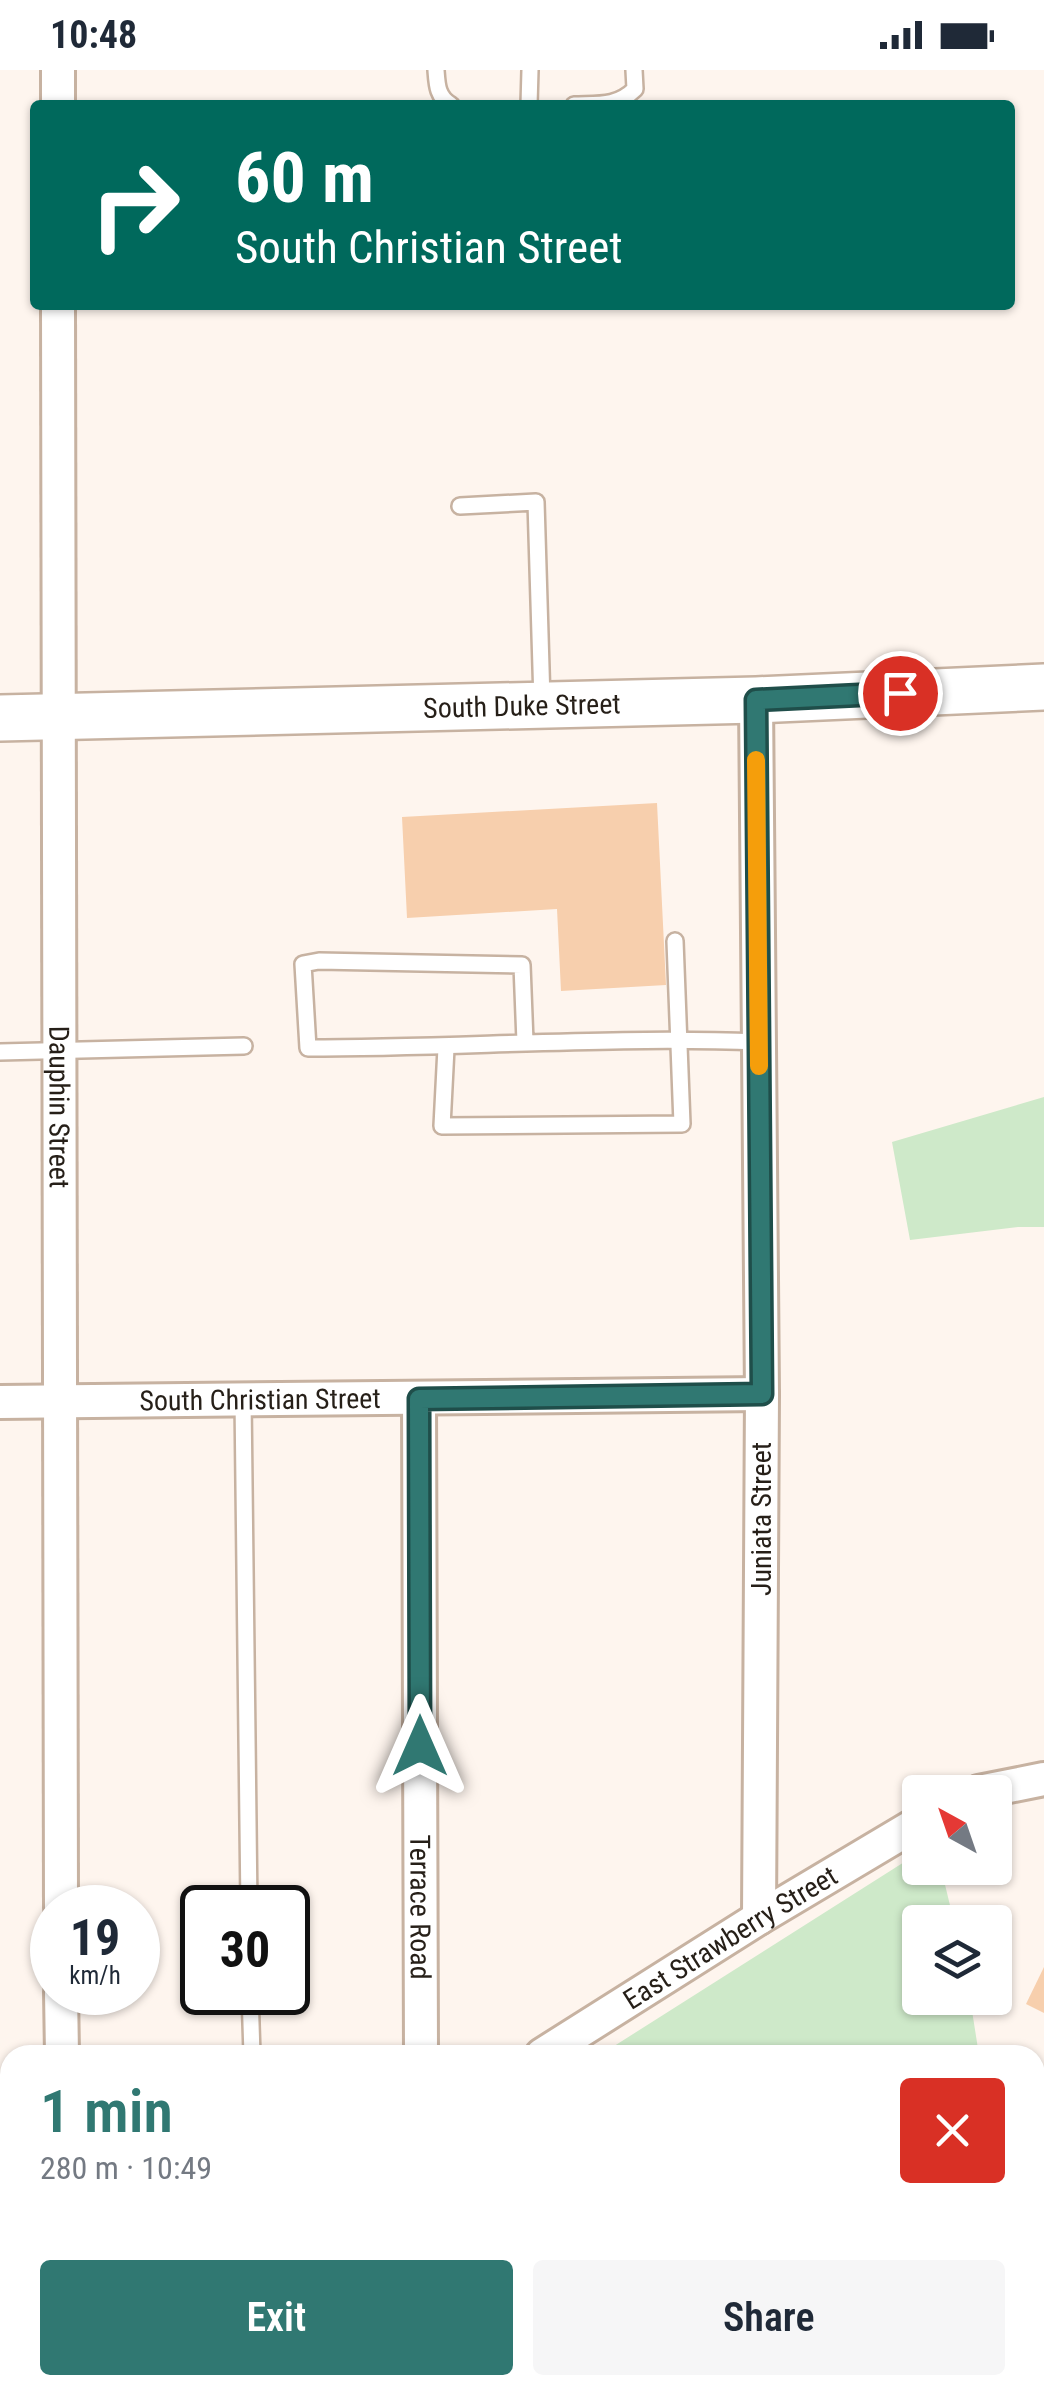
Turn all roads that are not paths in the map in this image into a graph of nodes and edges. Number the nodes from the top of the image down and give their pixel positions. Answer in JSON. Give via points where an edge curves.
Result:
{"nodes":[{"id":1,"x":58,"y":70,"type":"edge"},
{"id":2,"x":436,"y":70,"type":"edge"},
{"id":3,"x":530,"y":70,"type":"edge"},
{"id":4,"x":634,"y":70,"type":"edge"},
{"id":5,"x":58,"y":100,"type":"edge"},
{"id":6,"x":444,"y":100,"type":"edge"},
{"id":7,"x":529,"y":100,"type":"edge"},
{"id":8,"x":622,"y":100,"type":"edge"},
{"id":9,"x":58,"y":310,"type":"edge"},
{"id":10,"x":460,"y":506,"type":"dead end"},
{"id":11,"x":1044,"y":687,"type":"edge"},
{"id":12,"x":756,"y":700,"type":"junction"},
{"id":13,"x":542,"y":704,"type":"junction"},
{"id":14,"x":59,"y":716,"type":"junction"},
{"id":15,"x":0,"y":718,"type":"edge"},
{"id":16,"x":675,"y":940,"type":"dead end"},
{"id":17,"x":681,"y":1039,"type":"junction"},
{"id":18,"x":526,"y":1042,"type":"junction"},
{"id":19,"x":758,"y":1042,"type":"junction"},
{"id":20,"x":244,"y":1046,"type":"dead end"},
{"id":21,"x":446,"y":1048,"type":"junction"},
{"id":22,"x":60,"y":1049,"type":"junction"},
{"id":23,"x":0,"y":1052,"type":"edge"},
{"id":24,"x":762,"y":1394,"type":"junction"},
{"id":25,"x":243,"y":1398,"type":"junction"},
{"id":26,"x":419,"y":1399,"type":"junction"},
{"id":27,"x":60,"y":1401,"type":"junction"},
{"id":28,"x":0,"y":1402,"type":"edge"},
{"id":29,"x":1044,"y":1778,"type":"edge"},
{"id":30,"x":1012,"y":1785,"type":"edge"},
{"id":31,"x":902,"y":1833,"type":"edge"},
{"id":32,"x":61,"y":1885,"type":"edge"},
{"id":33,"x":249,"y":1885,"type":"edge"},
{"id":34,"x":760,"y":1918,"type":"junction"},
{"id":35,"x":62,"y":2015,"type":"edge"},
{"id":36,"x":251,"y":2015,"type":"edge"},
{"id":37,"x":62,"y":2045,"type":"edge"},
{"id":38,"x":252,"y":2045,"type":"edge"},
{"id":39,"x":421,"y":2045,"type":"edge"},
{"id":40,"x":558,"y":2045,"type":"edge"}],
"edges":[{"from":1,"to":5,"type":"street"},
{"from":2,"to":6,"type":"lane"},
{"from":3,"to":7,"type":"lane"},
{"from":4,"to":8,"type":"lane","via":[[635,89]]},
{"from":9,"to":14,"type":"street","name":"Dauphin Street"},
{"from":10,"to":13,"type":"lane","via":[[536,502]]},
{"from":11,"to":12,"type":"main road","name":"South Duke Street"},
{"from":12,"to":13,"type":"main road","name":"South Duke Street"},
{"from":12,"to":19,"type":"street","name":"Juniata Street"},
{"from":13,"to":14,"type":"main road","name":"South Duke Street"},
{"from":14,"to":15,"type":"main road","name":"South Duke Street"},
{"from":14,"to":22,"type":"street","name":"Dauphin Street"},
{"from":16,"to":17,"type":"lane"},
{"from":17,"to":18,"type":"lane"},
{"from":17,"to":19,"type":"lane"},
{"from":17,"to":21,"type":"lane","via":[[682,1124],[442,1126]]},
{"from":18,"to":21,"type":"lane"},
{"from":18,"to":21,"type":"lane","via":[[522,965],[303,964],[308,1048]]},
{"from":19,"to":24,"type":"street","name":"Juniata Street"},
{"from":20,"to":22,"type":"lane"},
{"from":22,"to":23,"type":"lane"},
{"from":22,"to":27,"type":"street","name":"Dauphin Street"},
{"from":24,"to":26,"type":"street","name":"South Christian Street"},
{"from":24,"to":34,"type":"street","name":"Juniata Street"},
{"from":25,"to":26,"type":"street","name":"South Christian Street"},
{"from":25,"to":27,"type":"street","name":"South Christian Street"},
{"from":25,"to":33,"type":"lane"},
{"from":26,"to":39,"type":"street","name":"Terrace Road"},
{"from":27,"to":28,"type":"street","name":"South Christian Street"},
{"from":27,"to":32,"type":"street","name":"Dauphin Street"},
{"from":29,"to":30,"type":"street"},
{"from":31,"to":34,"type":"street","name":"East Strawberry Street"},
{"from":34,"to":40,"type":"street","name":"East Strawberry Street"},
{"from":35,"to":37,"type":"street"},
{"from":36,"to":38,"type":"lane"}]}
